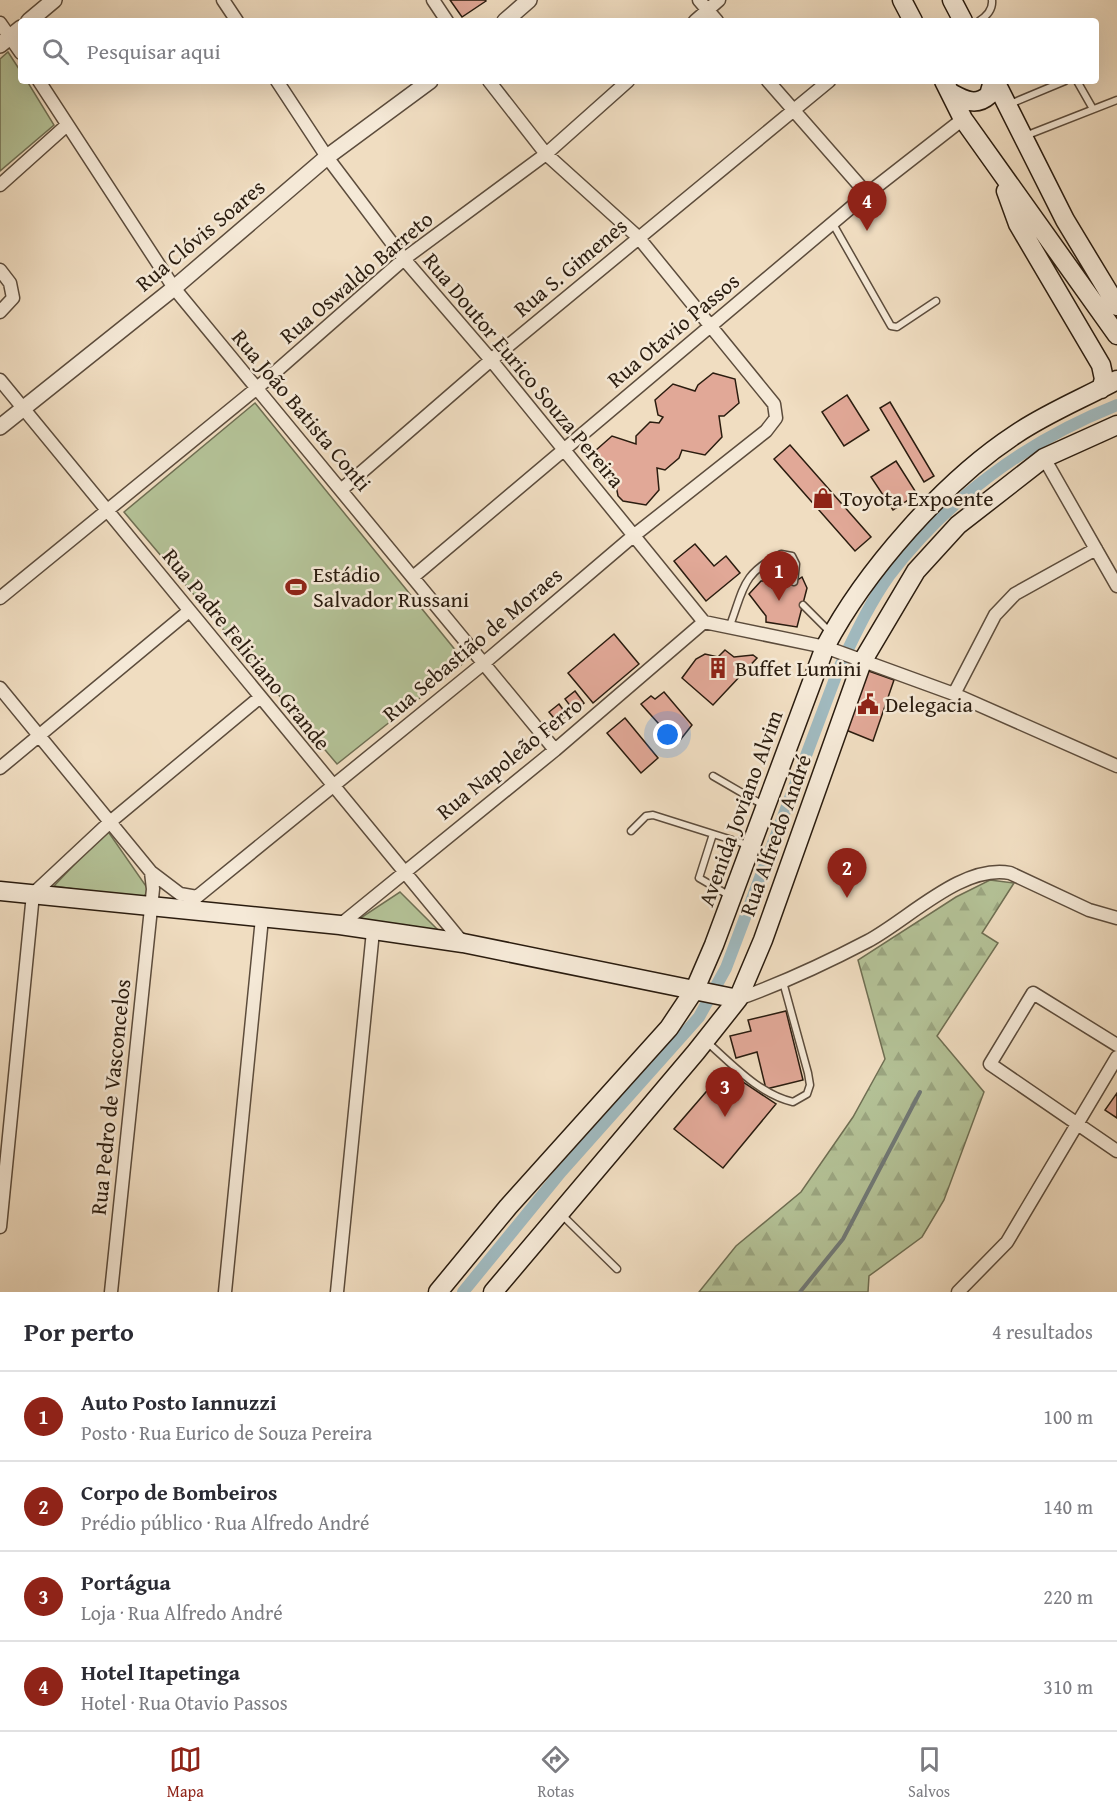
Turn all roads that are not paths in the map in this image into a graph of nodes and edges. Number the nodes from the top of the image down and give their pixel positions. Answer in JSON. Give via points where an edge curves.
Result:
{"nodes":[{"id":1,"x":54,"y":0,"type":"edge"},
{"id":2,"x":223,"y":0,"type":"edge"},
{"id":3,"x":433,"y":0,"type":"edge"},
{"id":4,"x":529,"y":0,"type":"edge"},
{"id":5,"x":719,"y":0,"type":"edge"},
{"id":6,"x":951,"y":0,"type":"edge"},
{"id":7,"x":992,"y":0,"type":"edge"},
{"id":8,"x":703,"y":5,"type":"edge"},
{"id":9,"x":33,"y":18,"type":"edge"},
{"id":10,"x":235,"y":18,"type":"edge"},
{"id":11,"x":445,"y":18,"type":"edge"},
{"id":12,"x":508,"y":18,"type":"edge"},
{"id":13,"x":714,"y":18,"type":"edge"},
{"id":14,"x":961,"y":18,"type":"edge"},
{"id":15,"x":984,"y":18,"type":"edge"},
{"id":16,"x":0,"y":23,"type":"edge"},
{"id":17,"x":10,"y":36,"type":"edge"},
{"id":18,"x":41,"y":84,"type":"edge"},
{"id":19,"x":279,"y":84,"type":"edge"},
{"id":20,"x":426,"y":84,"type":"edge"},
{"id":21,"x":491,"y":84,"type":"edge"},
{"id":22,"x":625,"y":84,"type":"edge"},
{"id":23,"x":770,"y":84,"type":"edge"},
{"id":24,"x":825,"y":84,"type":"edge"},
{"id":25,"x":993,"y":84,"type":"edge"},
{"id":26,"x":996,"y":84,"type":"edge"},
{"id":27,"x":1058,"y":84,"type":"edge"},
{"id":28,"x":1079,"y":84,"type":"edge"},
{"id":29,"x":947,"y":87,"type":"edge"},
{"id":30,"x":1117,"y":100,"type":"edge"},
{"id":31,"x":1006,"y":105,"type":"junction"},
{"id":32,"x":1093,"y":109,"type":"junction"},
{"id":33,"x":792,"y":110,"type":"junction"},
{"id":34,"x":963,"y":119,"type":"junction"},
{"id":35,"x":67,"y":126,"type":"junction"},
{"id":36,"x":1022,"y":137,"type":"junction"},
{"id":37,"x":546,"y":154,"type":"junction"},
{"id":38,"x":327,"y":157,"type":"junction"},
{"id":39,"x":999,"y":169,"type":"junction"},
{"id":40,"x":0,"y":185,"type":"edge"},
{"id":41,"x":867,"y":194,"type":"junction"},
{"id":42,"x":832,"y":223,"type":"junction"},
{"id":43,"x":638,"y":237,"type":"junction"},
{"id":44,"x":404,"y":259,"type":"junction"},
{"id":45,"x":0,"y":270,"type":"edge"},
{"id":46,"x":174,"y":288,"type":"junction"},
{"id":47,"x":936,"y":301,"type":"dead end"},
{"id":48,"x":1117,"y":306,"type":"edge"},
{"id":49,"x":0,"y":312,"type":"edge"},
{"id":50,"x":712,"y":325,"type":"junction"},
{"id":51,"x":1117,"y":335,"type":"edge"},
{"id":52,"x":491,"y":360,"type":"junction"},
{"id":53,"x":0,"y":380,"type":"edge"},
{"id":54,"x":1109,"y":384,"type":"edge"},
{"id":55,"x":257,"y":388,"type":"junction"},
{"id":56,"x":23,"y":409,"type":"junction"},
{"id":57,"x":1117,"y":425,"type":"edge"},
{"id":58,"x":0,"y":427,"type":"edge"},
{"id":59,"x":563,"y":447,"type":"junction"},
{"id":60,"x":1044,"y":458,"type":"junction"},
{"id":61,"x":340,"y":490,"type":"junction"},
{"id":62,"x":108,"y":511,"type":"junction"},
{"id":63,"x":632,"y":537,"type":"junction"},
{"id":64,"x":1096,"y":549,"type":"junction"},
{"id":65,"x":412,"y":577,"type":"junction"},
{"id":66,"x":794,"y":582,"type":"dead end"},
{"id":67,"x":1117,"y":586,"type":"edge"},
{"id":68,"x":0,"y":598,"type":"edge"},
{"id":69,"x":802,"y":605,"type":"dead end"},
{"id":70,"x":189,"y":611,"type":"junction"},
{"id":71,"x":704,"y":622,"type":"junction"},
{"id":72,"x":729,"y":628,"type":"junction"},
{"id":73,"x":831,"y":644,"type":"junction"},
{"id":74,"x":859,"y":661,"type":"junction"},
{"id":75,"x":484,"y":663,"type":"junction"},
{"id":76,"x":0,"y":688,"type":"edge"},
{"id":77,"x":954,"y":694,"type":"junction"},
{"id":78,"x":259,"y":698,"type":"junction"},
{"id":79,"x":38,"y":736,"type":"junction"},
{"id":80,"x":555,"y":750,"type":"junction"},
{"id":81,"x":1117,"y":766,"type":"edge"},
{"id":82,"x":0,"y":768,"type":"edge"},
{"id":83,"x":713,"y":776,"type":"dead end"},
{"id":84,"x":332,"y":786,"type":"junction"},
{"id":85,"x":766,"y":807,"type":"junction"},
{"id":86,"x":110,"y":822,"type":"junction"},
{"id":87,"x":631,"y":831,"type":"dead end"},
{"id":88,"x":713,"y":834,"type":"junction"},
{"id":89,"x":751,"y":846,"type":"junction"},
{"id":90,"x":151,"y":872,"type":"junction"},
{"id":91,"x":404,"y":872,"type":"junction"},
{"id":92,"x":0,"y":891,"type":"edge"},
{"id":93,"x":33,"y":894,"type":"junction"},
{"id":94,"x":197,"y":897,"type":"junction"},
{"id":95,"x":732,"y":897,"type":"junction"},
{"id":96,"x":150,"y":906,"type":"junction"},
{"id":97,"x":182,"y":909,"type":"junction"},
{"id":98,"x":262,"y":918,"type":"junction"},
{"id":99,"x":1117,"y":918,"type":"edge"},
{"id":100,"x":340,"y":925,"type":"junction"},
{"id":101,"x":373,"y":931,"type":"junction"},
{"id":102,"x":463,"y":943,"type":"junction"},
{"id":103,"x":705,"y":967,"type":"junction"},
{"id":104,"x":783,"y":982,"type":"junction"},
{"id":105,"x":673,"y":984,"type":"junction"},
{"id":106,"x":700,"y":990,"type":"junction"},
{"id":107,"x":733,"y":998,"type":"junction"},
{"id":108,"x":680,"y":1011,"type":"junction"},
{"id":109,"x":705,"y":1041,"type":"junction"},
{"id":110,"x":1117,"y":1046,"type":"edge"},
{"id":111,"x":1117,"y":1058,"type":"edge"},
{"id":112,"x":1076,"y":1125,"type":"junction"},
{"id":113,"x":1117,"y":1151,"type":"edge"},
{"id":114,"x":559,"y":1212,"type":"junction"},
{"id":115,"x":0,"y":1227,"type":"edge"},
{"id":116,"x":617,"y":1269,"type":"dead end"},
{"id":117,"x":111,"y":1292,"type":"edge"},
{"id":118,"x":225,"y":1292,"type":"edge"},
{"id":119,"x":337,"y":1292,"type":"edge"},
{"id":120,"x":438,"y":1292,"type":"edge"},
{"id":121,"x":493,"y":1292,"type":"edge"},
{"id":122,"x":958,"y":1292,"type":"edge"}],
"edges":[{"from":1,"to":9,"type":"street"},
{"from":2,"to":10,"type":"street"},
{"from":3,"to":11,"type":"street"},
{"from":4,"to":12,"type":"street"},
{"from":5,"to":8,"type":"street"},
{"from":6,"to":14,"type":"main road"},
{"from":7,"to":15,"type":"lane"},
{"from":8,"to":13,"type":"street"},
{"from":16,"to":17,"type":"street"},
{"from":18,"to":35,"type":"street","name":"Rua João Batista Conti"},
{"from":19,"to":38,"type":"street","name":"Rua Doutor Eurico Souza Pereira"},
{"from":20,"to":38,"type":"street","name":"Rua Clóvis Soares"},
{"from":21,"to":37,"type":"street"},
{"from":22,"to":37,"type":"street","name":"Rua Oswaldo Barreto"},
{"from":23,"to":33,"type":"street"},
{"from":24,"to":33,"type":"street","name":"Rua S. Gimenes"},
{"from":25,"to":29,"type":"main road","via":[[989,95],[976,102],[969,102]]},
{"from":26,"to":31,"type":"main road"},
{"from":27,"to":31,"type":"lane"},
{"from":28,"to":32,"type":"lane"},
{"from":29,"to":34,"type":"main road"},
{"from":30,"to":32,"type":"lane"},
{"from":31,"to":36,"type":"main road"},
{"from":32,"to":36,"type":"lane"},
{"from":33,"to":41,"type":"street"},
{"from":33,"to":43,"type":"street","name":"Rua S. Gimenes"},
{"from":34,"to":39,"type":"main road"},
{"from":34,"to":41,"type":"street","name":"Rua Otavio Passos"},
{"from":35,"to":40,"type":"street"},
{"from":35,"to":46,"type":"street","name":"Rua João Batista Conti"},
{"from":36,"to":48,"type":"main road","via":[[1065,220]]},
{"from":37,"to":43,"type":"street"},
{"from":37,"to":44,"type":"street","name":"Rua Oswaldo Barreto"},
{"from":38,"to":44,"type":"street","name":"Rua Doutor Eurico Souza Pereira"},
{"from":38,"to":46,"type":"street","name":"Rua Clóvis Soares"},
{"from":39,"to":51,"type":"main road"},
{"from":39,"to":54,"type":"main road","via":[[1018,224]]},
{"from":41,"to":42,"type":"street","name":"Rua Otavio Passos"},
{"from":42,"to":47,"type":"lane","via":[[891,326],[897,327]]},
{"from":42,"to":50,"type":"street","name":"Rua Otavio Passos"},
{"from":43,"to":50,"type":"street"},
{"from":43,"to":52,"type":"street","name":"Rua S. Gimenes"},
{"from":44,"to":52,"type":"street","name":"Rua Doutor Eurico Souza Pereira"},
{"from":44,"to":55,"type":"street","name":"Rua Oswaldo Barreto"},
{"from":45,"to":49,"type":"street","via":[[10,283],[13,298]]},
{"from":46,"to":55,"type":"street","name":"Rua João Batista Conti"},
{"from":46,"to":56,"type":"street","name":"Rua Clóvis Soares"},
{"from":50,"to":59,"type":"street","name":"Rua Otavio Passos"},
{"from":50,"to":63,"type":"street","name":"Rua Sebastião de Moraes","via":[[774,404],[776,418],[766,431]]},
{"from":52,"to":59,"type":"street","name":"Rua Doutor Eurico Souza Pereira"},
{"from":52,"to":61,"type":"street","name":"Rua S. Gimenes"},
{"from":53,"to":56,"type":"street","name":"Rua Padre Feliciano Grande"},
{"from":54,"to":73,"type":"main road","name":"Avenida Joviano Alvim","via":[[1018,432],[989,452],[872,573]]},
{"from":55,"to":61,"type":"street","name":"Rua João Batista Conti"},
{"from":55,"to":62,"type":"street","name":"Rua Oswaldo Barreto"},
{"from":56,"to":58,"type":"street","name":"Rua Clóvis Soares"},
{"from":56,"to":62,"type":"street","name":"Rua Padre Feliciano Grande"},
{"from":57,"to":60,"type":"main road","name":"Rua Alfredo André"},
{"from":59,"to":63,"type":"street","name":"Rua Doutor Eurico Souza Pereira"},
{"from":59,"to":65,"type":"street","name":"Rua Otavio Passos"},
{"from":60,"to":64,"type":"street"},
{"from":60,"to":74,"type":"main road","name":"Rua Alfredo André","via":[[958,525],[916,571]]},
{"from":61,"to":65,"type":"street","name":"Rua João Batista Conti"},
{"from":62,"to":68,"type":"street","name":"Rua Oswaldo Barreto"},
{"from":62,"to":70,"type":"street","name":"Rua Padre Feliciano Grande"},
{"from":63,"to":71,"type":"street","name":"Rua Doutor Eurico Souza Pereira"},
{"from":63,"to":75,"type":"street","name":"Rua Sebastião de Moraes"},
{"from":64,"to":67,"type":"street"},
{"from":64,"to":77,"type":"street","via":[[1015,594],[995,615]]},
{"from":65,"to":75,"type":"street","name":"Rua João Batista Conti"},
{"from":66,"to":72,"type":"lane","via":[[796,564],[792,556],[781,554],[756,568],[747,579]]},
{"from":69,"to":73,"type":"lane"},
{"from":70,"to":78,"type":"street","name":"Rua Padre Feliciano Grande"},
{"from":70,"to":79,"type":"street"},
{"from":71,"to":72,"type":"street"},
{"from":71,"to":80,"type":"street","name":"Rua Napoleão Ferro"},
{"from":72,"to":73,"type":"street"},
{"from":73,"to":74,"type":"street"},
{"from":73,"to":85,"type":"main road","name":"Avenida Joviano Alvim"},
{"from":74,"to":77,"type":"street"},
{"from":74,"to":107,"type":"main road","name":"Rua Alfredo André","via":[[763,940]]},
{"from":75,"to":80,"type":"street","name":"Rua João Batista Conti"},
{"from":75,"to":84,"type":"street","name":"Rua Sebastião de Moraes"},
{"from":76,"to":79,"type":"street"},
{"from":77,"to":81,"type":"street"},
{"from":78,"to":84,"type":"street","name":"Rua Padre Feliciano Grande"},
{"from":78,"to":86,"type":"street"},
{"from":79,"to":82,"type":"street"},
{"from":79,"to":86,"type":"street"},
{"from":80,"to":91,"type":"street","name":"Rua Napoleão Ferro"},
{"from":83,"to":85,"type":"lane"},
{"from":84,"to":91,"type":"street","name":"Rua Padre Feliciano Grande"},
{"from":84,"to":94,"type":"street","name":"Rua Sebastião de Moraes"},
{"from":85,"to":89,"type":"main road","name":"Avenida Joviano Alvim"},
{"from":86,"to":90,"type":"street"},
{"from":86,"to":93,"type":"street"},
{"from":87,"to":88,"type":"lane","via":[[652,815]]},
{"from":88,"to":89,"type":"lane"},
{"from":88,"to":95,"type":"lane","via":[[699,878]]},
{"from":89,"to":95,"type":"main road","name":"Avenida Joviano Alvim"},
{"from":90,"to":94,"type":"street","via":[[180,894]]},
{"from":90,"to":96,"type":"street","name":"Rua Pedro de Vasconcelos"},
{"from":91,"to":100,"type":"street","name":"Rua Napoleão Ferro"},
{"from":91,"to":102,"type":"street","name":"Rua Padre Feliciano Grande"},
{"from":92,"to":93,"type":"main road"},
{"from":93,"to":96,"type":"main road"},
{"from":93,"to":115,"type":"street"},
{"from":94,"to":97,"type":"street","name":"Rua Sebastião de Moraes"},
{"from":95,"to":103,"type":"main road","name":"Avenida Joviano Alvim"},
{"from":96,"to":97,"type":"main road"},
{"from":96,"to":117,"type":"street","name":"Rua Pedro de Vasconcelos"},
{"from":97,"to":98,"type":"main road"},
{"from":98,"to":100,"type":"main road"},
{"from":98,"to":118,"type":"street"},
{"from":99,"to":104,"type":"street","via":[[1079,906],[1010,873],[981,873],[871,939]]},
{"from":100,"to":101,"type":"main road"},
{"from":101,"to":102,"type":"main road"},
{"from":101,"to":119,"type":"street"},
{"from":102,"to":105,"type":"main road"},
{"from":103,"to":105,"type":"main road"},
{"from":103,"to":106,"type":"main road","name":"Avenida Joviano Alvim"},
{"from":104,"to":107,"type":"street"},
{"from":104,"to":109,"type":"lane","via":[[810,1084],[807,1094],[793,1102],[784,1100],[753,1082]]},
{"from":105,"to":106,"type":"main road"},
{"from":105,"to":108,"type":"main road"},
{"from":106,"to":107,"type":"main road"},
{"from":106,"to":108,"type":"main road","name":"Avenida Joviano Alvim"},
{"from":107,"to":109,"type":"main road","name":"Rua Alfredo André"},
{"from":108,"to":120,"type":"main road","name":"Avenida Joviano Alvim","via":[[508,1206]]},
{"from":109,"to":114,"type":"main road","name":"Rua Alfredo André"},
{"from":110,"to":112,"type":"street","via":[[1033,993],[992,1058],[990,1064],[994,1069]]},
{"from":111,"to":112,"type":"street"},
{"from":112,"to":113,"type":"street"},
{"from":112,"to":122,"type":"street","via":[[1007,1242]]},
{"from":114,"to":116,"type":"lane"},
{"from":114,"to":121,"type":"main road","name":"Rua Alfredo André"}]}
